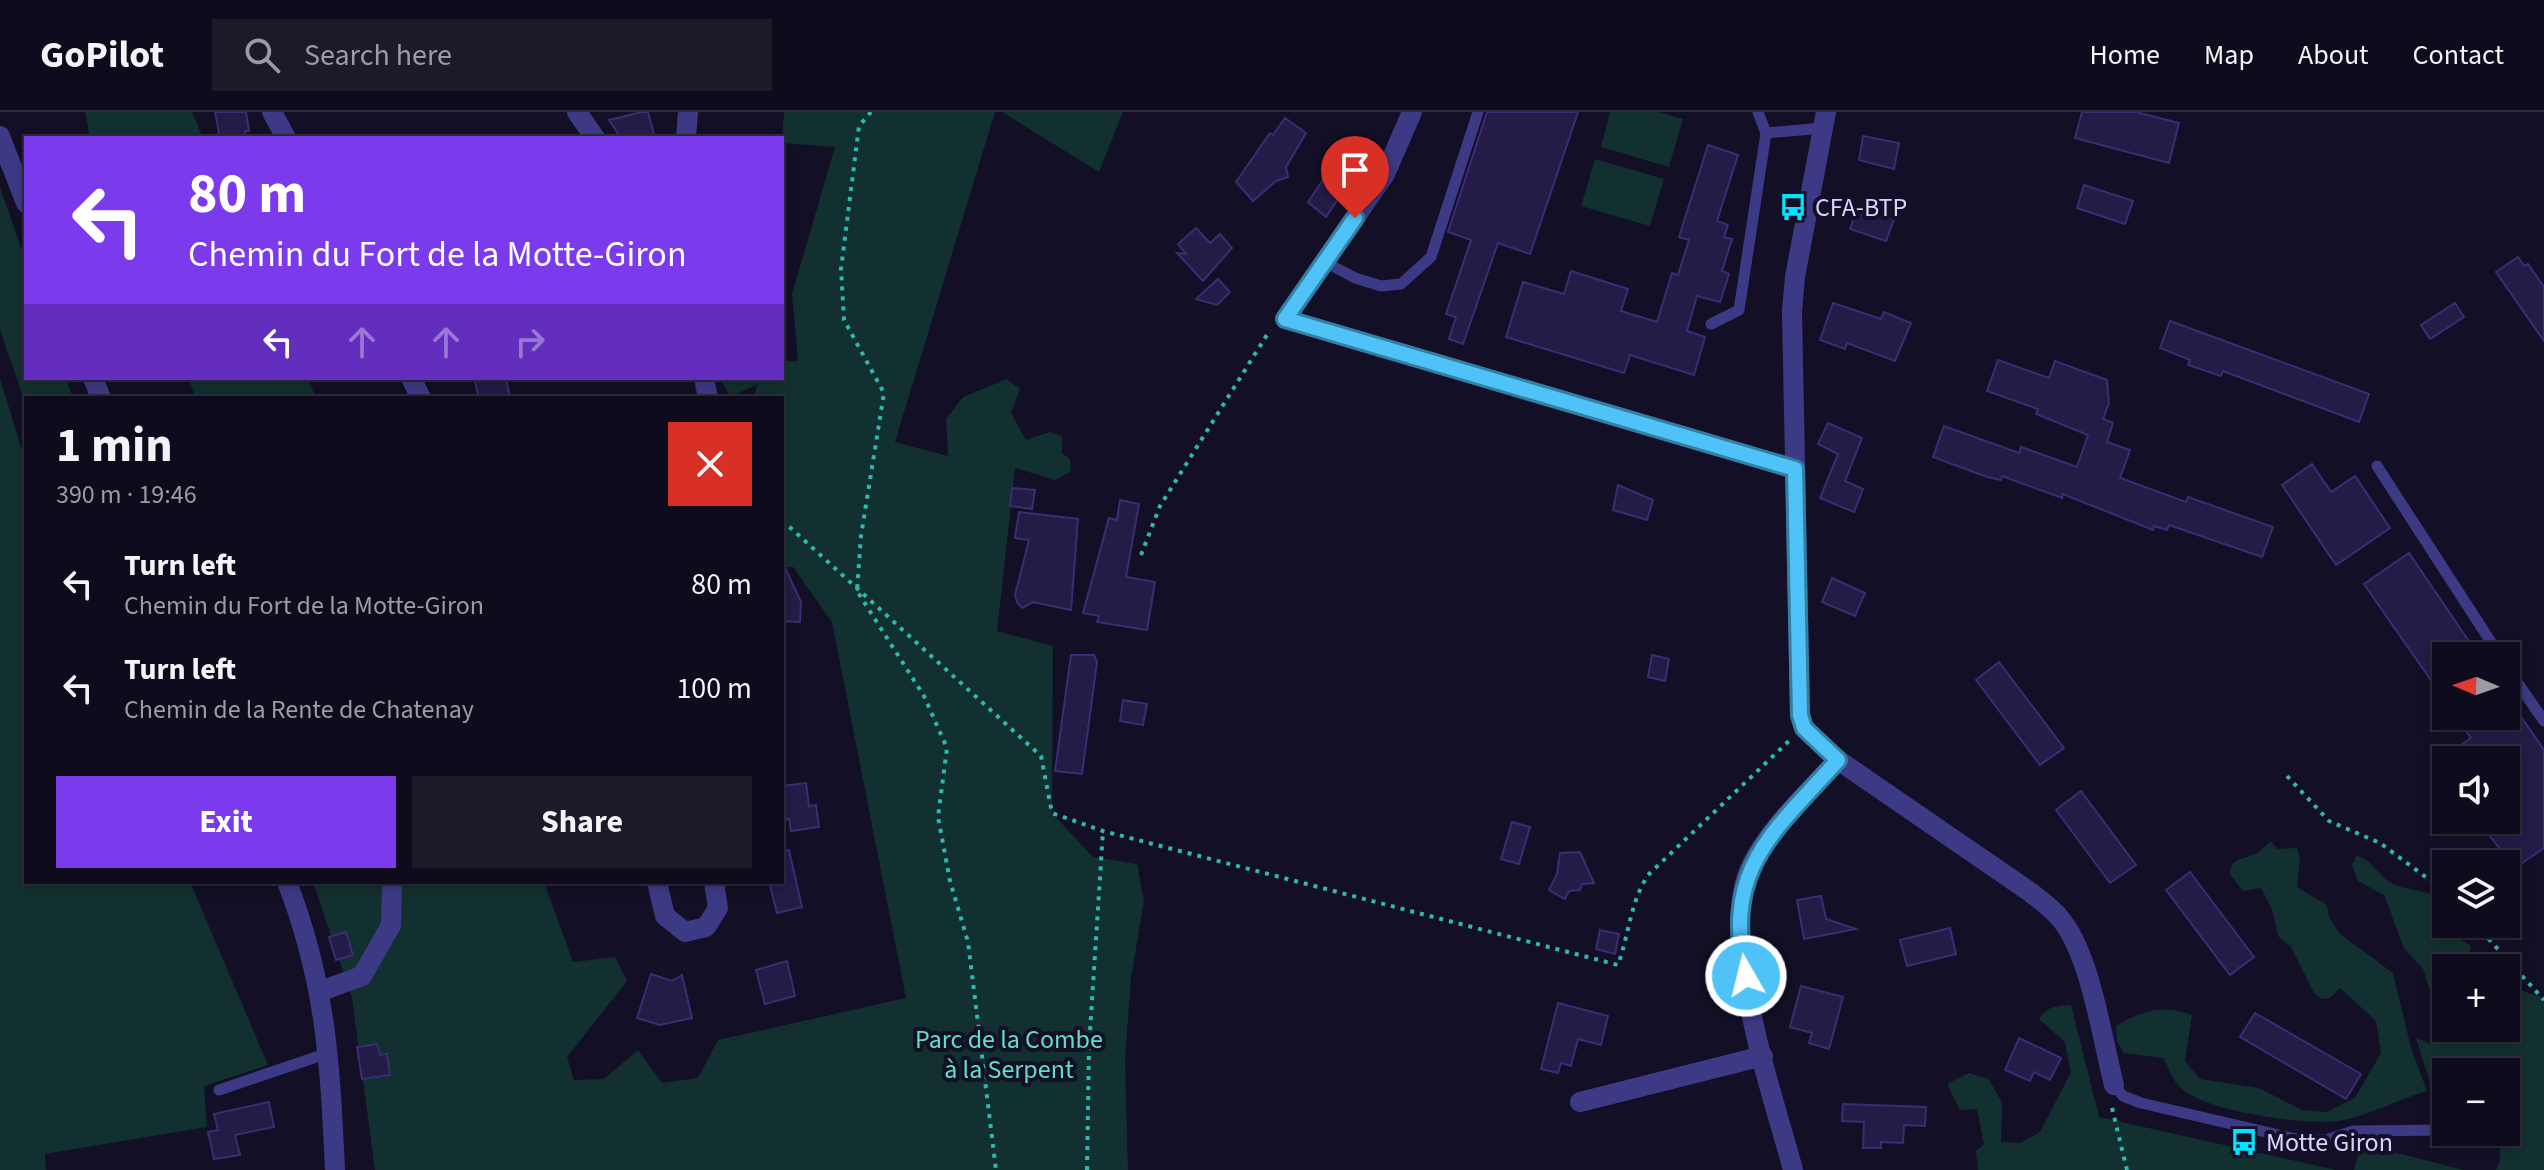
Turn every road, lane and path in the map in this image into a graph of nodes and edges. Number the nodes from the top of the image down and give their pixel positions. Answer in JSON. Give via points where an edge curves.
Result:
{"nodes":[{"id":1,"x":272,"y":112,"type":"edge"},
{"id":2,"x":577,"y":112,"type":"edge"},
{"id":3,"x":688,"y":112,"type":"edge"},
{"id":4,"x":871,"y":112,"type":"edge"},
{"id":5,"x":1412,"y":112,"type":"edge"},
{"id":6,"x":1478,"y":112,"type":"edge"},
{"id":7,"x":1758,"y":112,"type":"edge"},
{"id":8,"x":1825,"y":120,"type":"edge"},
{"id":9,"x":1766,"y":133,"type":"junction"},
{"id":10,"x":0,"y":136,"type":"edge"},
{"id":11,"x":285,"y":136,"type":"edge"},
{"id":12,"x":594,"y":136,"type":"edge"},
{"id":13,"x":686,"y":136,"type":"edge"},
{"id":14,"x":24,"y":198,"type":"edge"},
{"id":15,"x":1325,"y":262,"type":"junction"},
{"id":16,"x":1285,"y":319,"type":"junction"},
{"id":17,"x":1711,"y":324,"type":"dead end"},
{"id":18,"x":2377,"y":466,"type":"dead end"},
{"id":19,"x":1795,"y":469,"type":"junction"},
{"id":20,"x":784,"y":522,"type":"edge"},
{"id":21,"x":1141,"y":555,"type":"dead end"},
{"id":22,"x":857,"y":591,"type":"junction"},
{"id":23,"x":2491,"y":642,"type":"edge"},
{"id":24,"x":2520,"y":686,"type":"edge"},
{"id":25,"x":2544,"y":721,"type":"edge"},
{"id":26,"x":1804,"y":728,"type":"junction"},
{"id":27,"x":1838,"y":760,"type":"junction"},
{"id":28,"x":2287,"y":776,"type":"dead end"},
{"id":29,"x":1103,"y":831,"type":"junction"},
{"id":30,"x":2432,"y":882,"type":"edge"},
{"id":31,"x":288,"y":884,"type":"edge"},
{"id":32,"x":392,"y":884,"type":"edge"},
{"id":33,"x":657,"y":884,"type":"edge"},
{"id":34,"x":714,"y":884,"type":"edge"},
{"id":35,"x":2488,"y":938,"type":"edge"},
{"id":36,"x":321,"y":991,"type":"junction"},
{"id":37,"x":2544,"y":1000,"type":"edge"},
{"id":38,"x":328,"y":1053,"type":"junction"},
{"id":39,"x":1763,"y":1056,"type":"junction"},
{"id":40,"x":2114,"y":1085,"type":"junction"},
{"id":41,"x":219,"y":1090,"type":"dead end"},
{"id":42,"x":1580,"y":1102,"type":"dead end"},
{"id":43,"x":2432,"y":1130,"type":"edge"},
{"id":44,"x":335,"y":1170,"type":"edge"},
{"id":45,"x":996,"y":1170,"type":"edge"},
{"id":46,"x":1087,"y":1170,"type":"edge"},
{"id":47,"x":1793,"y":1170,"type":"edge"},
{"id":48,"x":2127,"y":1170,"type":"edge"}],
"edges":[{"from":1,"to":11,"type":"street"},
{"from":2,"to":12,"type":"street"},
{"from":3,"to":13,"type":"street"},
{"from":4,"to":22,"type":"path","via":[[859,126],[841,269],[844,320],[884,393]]},
{"from":5,"to":15,"type":"street","via":[[1385,174]]},
{"from":6,"to":15,"type":"lane","via":[[1431,257],[1401,284],[1381,286]]},
{"from":7,"to":9,"type":"lane"},
{"from":8,"to":9,"type":"lane"},
{"from":8,"to":19,"type":"street","via":[[1794,289]]},
{"from":9,"to":17,"type":"lane","via":[[1739,310]]},
{"from":10,"to":14,"type":"street"},
{"from":15,"to":16,"type":"street"},
{"from":16,"to":19,"type":"street"},
{"from":16,"to":21,"type":"path","via":[[1268,331],[1160,506]]},
{"from":18,"to":23,"type":"lane"},
{"from":19,"to":26,"type":"street"},
{"from":20,"to":22,"type":"path"},
{"from":22,"to":29,"type":"path","via":[[1041,756],[1052,813]]},
{"from":22,"to":45,"type":"path","via":[[924,696],[947,748],[938,817],[968,942]]},
{"from":24,"to":25,"type":"lane"},
{"from":26,"to":27,"type":"street"},
{"from":26,"to":29,"type":"path","via":[[1648,875],[1636,894],[1618,965]]},
{"from":27,"to":39,"type":"street","via":[[1765,843],[1750,866],[1740,901],[1740,950]]},
{"from":27,"to":40,"type":"street","via":[[2059,916],[2076,941]]},
{"from":28,"to":30,"type":"path","via":[[2329,821],[2380,843]]},
{"from":29,"to":46,"type":"path"},
{"from":31,"to":36,"type":"street","via":[[309,937]]},
{"from":32,"to":36,"type":"street","via":[[391,925],[362,976]]},
{"from":33,"to":34,"type":"street","via":[[665,916],[685,932],[706,927],[718,908]]},
{"from":35,"to":37,"type":"path"},
{"from":36,"to":38,"type":"street"},
{"from":38,"to":41,"type":"lane"},
{"from":38,"to":44,"type":"street"},
{"from":39,"to":42,"type":"street"},
{"from":39,"to":47,"type":"street"},
{"from":40,"to":43,"type":"lane","via":[[2123,1096],[2141,1103],[2300,1140],[2326,1140],[2353,1131]]},
{"from":40,"to":48,"type":"path","via":[[2112,1117]]}]}
